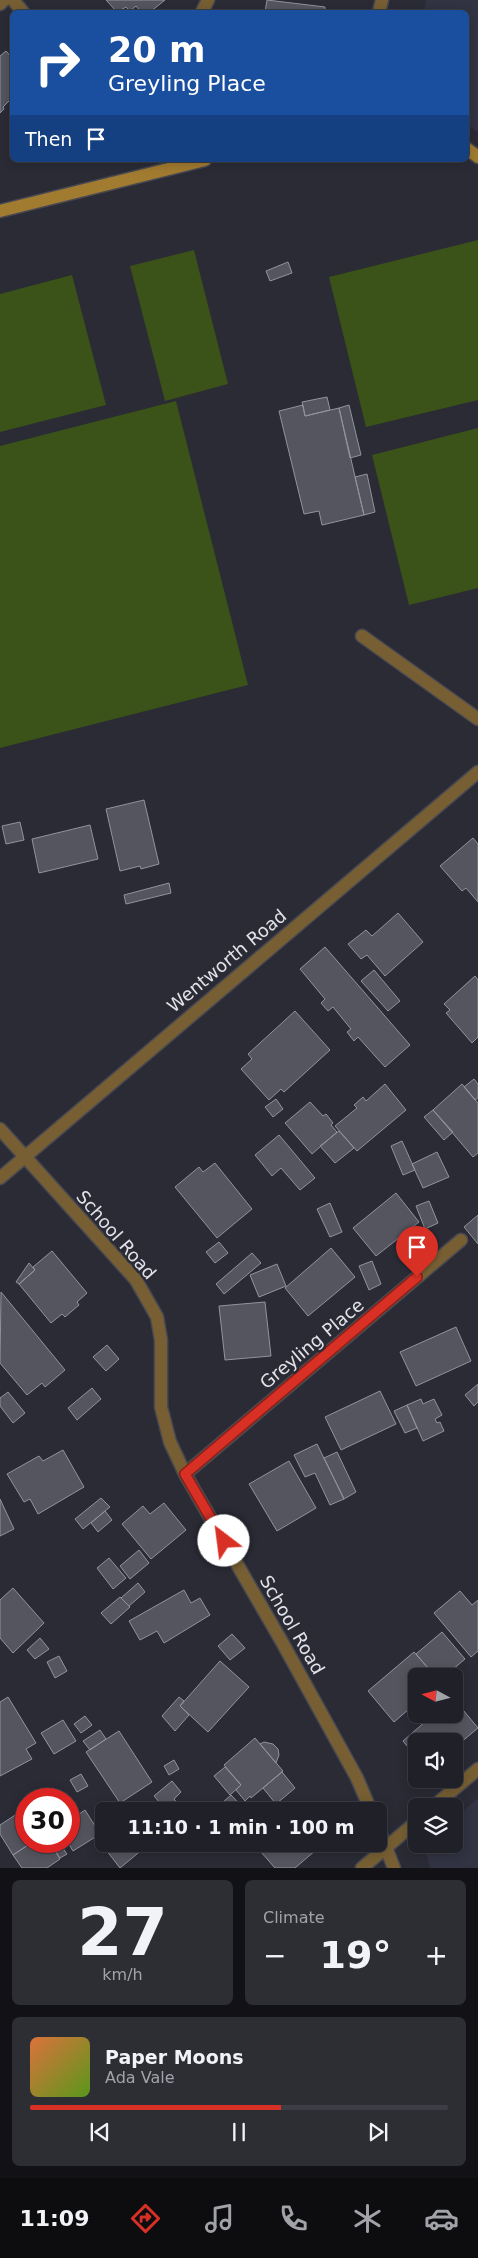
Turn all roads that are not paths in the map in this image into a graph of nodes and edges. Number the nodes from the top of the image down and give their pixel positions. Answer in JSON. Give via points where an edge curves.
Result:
{"nodes":[{"id":1,"x":4,"y":0,"type":"edge"},
{"id":2,"x":13,"y":0,"type":"edge"},
{"id":3,"x":0,"y":4,"type":"edge"},
{"id":4,"x":21,"y":10,"type":"edge"},
{"id":5,"x":197,"y":162,"type":"edge"},
{"id":6,"x":0,"y":211,"type":"edge"},
{"id":7,"x":362,"y":636,"type":"dead end"},
{"id":8,"x":478,"y":719,"type":"edge"},
{"id":9,"x":478,"y":772,"type":"edge"},
{"id":10,"x":0,"y":1129,"type":"edge"},
{"id":11,"x":24,"y":1156,"type":"junction"},
{"id":12,"x":0,"y":1178,"type":"edge"},
{"id":13,"x":460,"y":1240,"type":"dead end"},
{"id":14,"x":185,"y":1474,"type":"junction"},
{"id":15,"x":478,"y":1769,"type":"edge"},
{"id":16,"x":444,"y":1798,"type":"edge"},
{"id":17,"x":367,"y":1802,"type":"edge"},
{"id":18,"x":408,"y":1829,"type":"edge"},
{"id":19,"x":387,"y":1847,"type":"edge"},
{"id":20,"x":387,"y":1850,"type":"edge"},
{"id":21,"x":381,"y":1852,"type":"edge"},
{"id":22,"x":362,"y":1868,"type":"edge"},
{"id":23,"x":394,"y":1868,"type":"edge"}],
"edges":[{"from":1,"to":3,"type":"street"},
{"from":2,"to":4,"type":"street"},
{"from":5,"to":6,"type":"street"},
{"from":7,"to":8,"type":"street"},
{"from":9,"to":11,"type":"street","name":"Wentworth Road"},
{"from":10,"to":11,"type":"street","name":"School Road"},
{"from":11,"to":12,"type":"street","name":"Wentworth Road"},
{"from":11,"to":14,"type":"street","name":"School Road","via":[[136,1280],[157,1317],[161,1340],[161,1407],[170,1442]]},
{"from":13,"to":14,"type":"street","name":"Greyling Place"},
{"from":14,"to":17,"type":"street","name":"School Road","via":[[282,1642]]},
{"from":15,"to":16,"type":"street"},
{"from":18,"to":19,"type":"street"},
{"from":20,"to":23,"type":"street"},
{"from":21,"to":22,"type":"street"}]}
